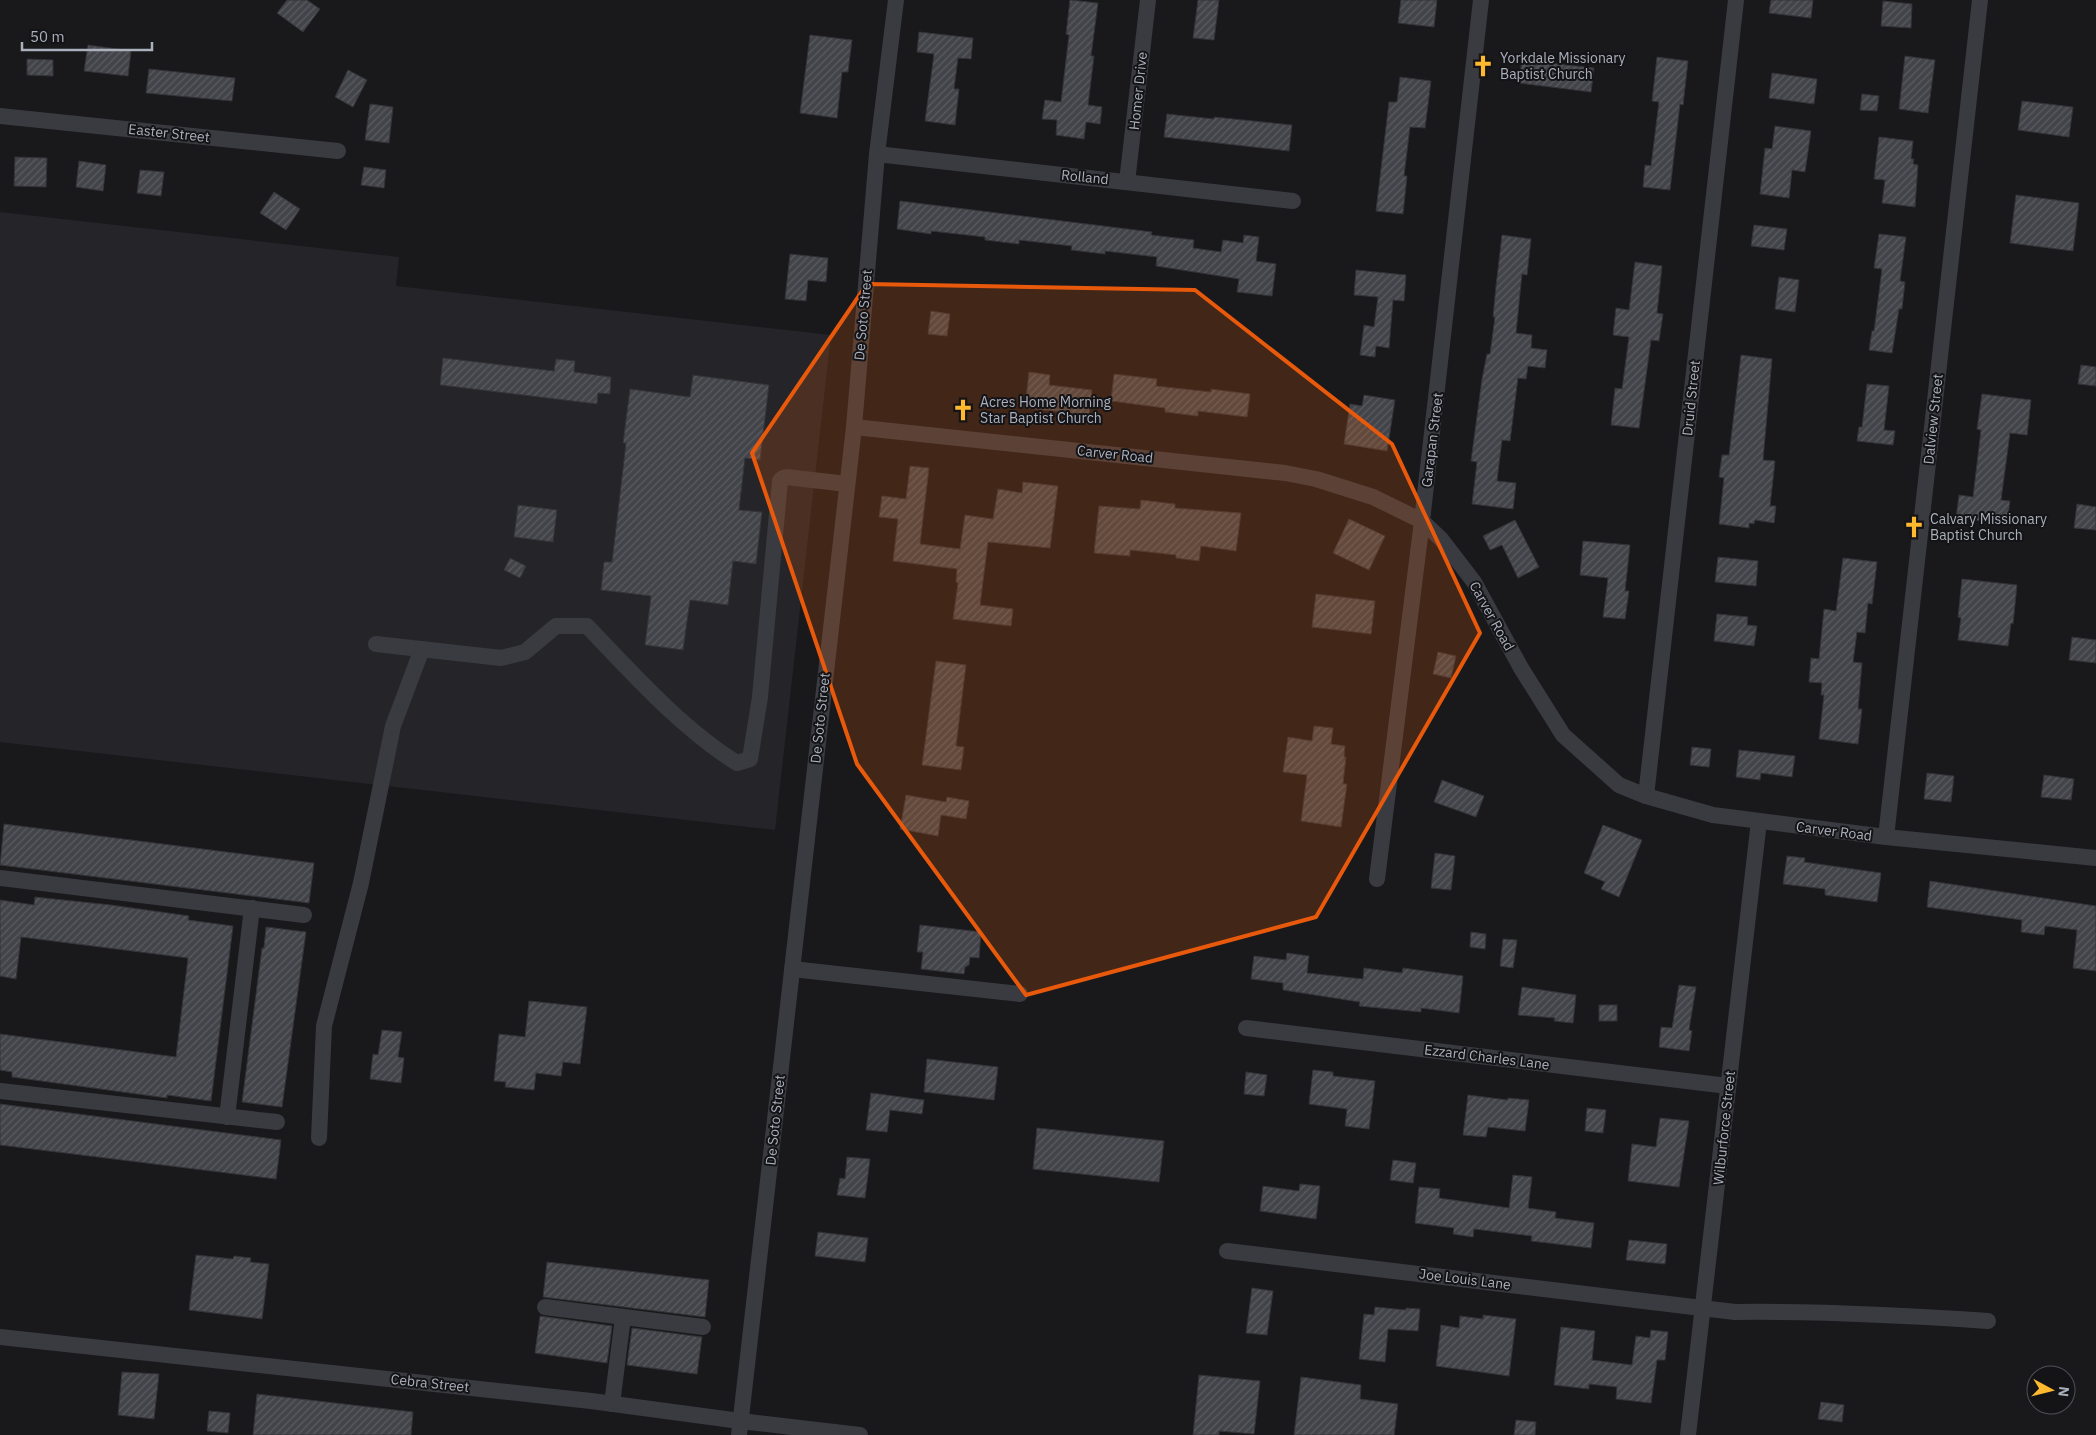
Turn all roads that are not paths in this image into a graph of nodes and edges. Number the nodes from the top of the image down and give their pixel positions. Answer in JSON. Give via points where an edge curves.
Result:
{"nodes":[{"id":1,"x":896,"y":0,"type":"edge"},
{"id":2,"x":1148,"y":0,"type":"edge"},
{"id":3,"x":1480,"y":0,"type":"edge"},
{"id":4,"x":1736,"y":0,"type":"edge"},
{"id":5,"x":1980,"y":0,"type":"edge"},
{"id":6,"x":0,"y":116,"type":"edge"},
{"id":7,"x":338,"y":151,"type":"dead end"},
{"id":8,"x":877,"y":154,"type":"junction"},
{"id":9,"x":1127,"y":182,"type":"junction"},
{"id":10,"x":1293,"y":200,"type":"dead end"},
{"id":11,"x":854,"y":427,"type":"junction"},
{"id":12,"x":847,"y":484,"type":"junction"},
{"id":13,"x":1422,"y":522,"type":"junction"},
{"id":14,"x":376,"y":644,"type":"dead end"},
{"id":15,"x":422,"y":649,"type":"junction"},
{"id":16,"x":1646,"y":796,"type":"junction"},
{"id":17,"x":1759,"y":821,"type":"junction"},
{"id":18,"x":1886,"y":837,"type":"junction"},
{"id":19,"x":2096,"y":858,"type":"edge"},
{"id":20,"x":0,"y":878,"type":"edge"},
{"id":21,"x":1377,"y":879,"type":"dead end"},
{"id":22,"x":252,"y":908,"type":"junction"},
{"id":23,"x":304,"y":915,"type":"dead end"},
{"id":24,"x":792,"y":969,"type":"junction"},
{"id":25,"x":1020,"y":994,"type":"dead end"},
{"id":26,"x":1246,"y":1028,"type":"dead end"},
{"id":27,"x":1728,"y":1086,"type":"junction"},
{"id":28,"x":0,"y":1091,"type":"edge"},
{"id":29,"x":227,"y":1117,"type":"junction"},
{"id":30,"x":277,"y":1122,"type":"dead end"},
{"id":31,"x":319,"y":1138,"type":"dead end"},
{"id":32,"x":1226,"y":1251,"type":"dead end"},
{"id":33,"x":545,"y":1307,"type":"dead end"},
{"id":34,"x":1704,"y":1308,"type":"junction"},
{"id":35,"x":623,"y":1317,"type":"junction"},
{"id":36,"x":1988,"y":1321,"type":"dead end"},
{"id":37,"x":703,"y":1327,"type":"dead end"},
{"id":38,"x":0,"y":1336,"type":"edge"},
{"id":39,"x":612,"y":1404,"type":"junction"},
{"id":40,"x":740,"y":1428,"type":"edge"},
{"id":41,"x":860,"y":1435,"type":"edge"},
{"id":42,"x":1688,"y":1435,"type":"edge"}],
"edges":[{"from":1,"to":8,"type":"street","name":"De Soto Street"},
{"from":2,"to":9,"type":"street","name":"Homer Drive"},
{"from":3,"to":13,"type":"street","name":"Garapan Street"},
{"from":4,"to":16,"type":"street","name":"Druid Street"},
{"from":5,"to":18,"type":"street","name":"Dalview Street"},
{"from":6,"to":7,"type":"street","name":"Easter Street"},
{"from":8,"to":9,"type":"street","name":"Rolland"},
{"from":8,"to":11,"type":"street","name":"De Soto Street"},
{"from":9,"to":10,"type":"street","name":"Rolland"},
{"from":11,"to":12,"type":"street","name":"De Soto Street"},
{"from":11,"to":13,"type":"street","name":"Carver Road","via":[[1285,473],[1373,497]]},
{"from":12,"to":15,"type":"street","via":[[786,477],[780,481],[760,696],[750,759],[737,763],[715,749],[640,682],[586,626],[556,626],[525,652],[501,658]]},
{"from":12,"to":24,"type":"street","name":"De Soto Street"},
{"from":13,"to":16,"type":"street","name":"Carver Road","via":[[1450,550],[1474,582],[1521,668],[1563,735],[1619,785]]},
{"from":13,"to":21,"type":"street","name":"Garapan Street"},
{"from":14,"to":15,"type":"street"},
{"from":15,"to":31,"type":"street","via":[[393,726],[361,883],[324,1026]]},
{"from":16,"to":17,"type":"street","name":"Carver Road","via":[[1713,815]]},
{"from":17,"to":18,"type":"street","name":"Carver Road"},
{"from":17,"to":27,"type":"street","name":"Wilburforce Street"},
{"from":18,"to":19,"type":"street","name":"Carver Road"},
{"from":20,"to":22,"type":"street"},
{"from":22,"to":23,"type":"street"},
{"from":22,"to":29,"type":"street"},
{"from":24,"to":25,"type":"street"},
{"from":24,"to":40,"type":"street","name":"De Soto Street"},
{"from":26,"to":27,"type":"street","name":"Ezzard Charles Lane"},
{"from":27,"to":34,"type":"street","name":"Wilburforce Street"},
{"from":28,"to":29,"type":"street"},
{"from":29,"to":30,"type":"street"},
{"from":32,"to":34,"type":"street","name":"Joe Louis Lane"},
{"from":33,"to":35,"type":"street"},
{"from":34,"to":36,"type":"street","name":"Joe Louis Lane","via":[[1735,1312],[1807,1312]]},
{"from":34,"to":42,"type":"street","name":"Wilburforce Street"},
{"from":35,"to":37,"type":"street"},
{"from":35,"to":39,"type":"street"},
{"from":38,"to":39,"type":"street","name":"Cebra Street"},
{"from":39,"to":40,"type":"street","name":"Cebra Street"},
{"from":40,"to":41,"type":"street","name":"Cebra Street"}]}
